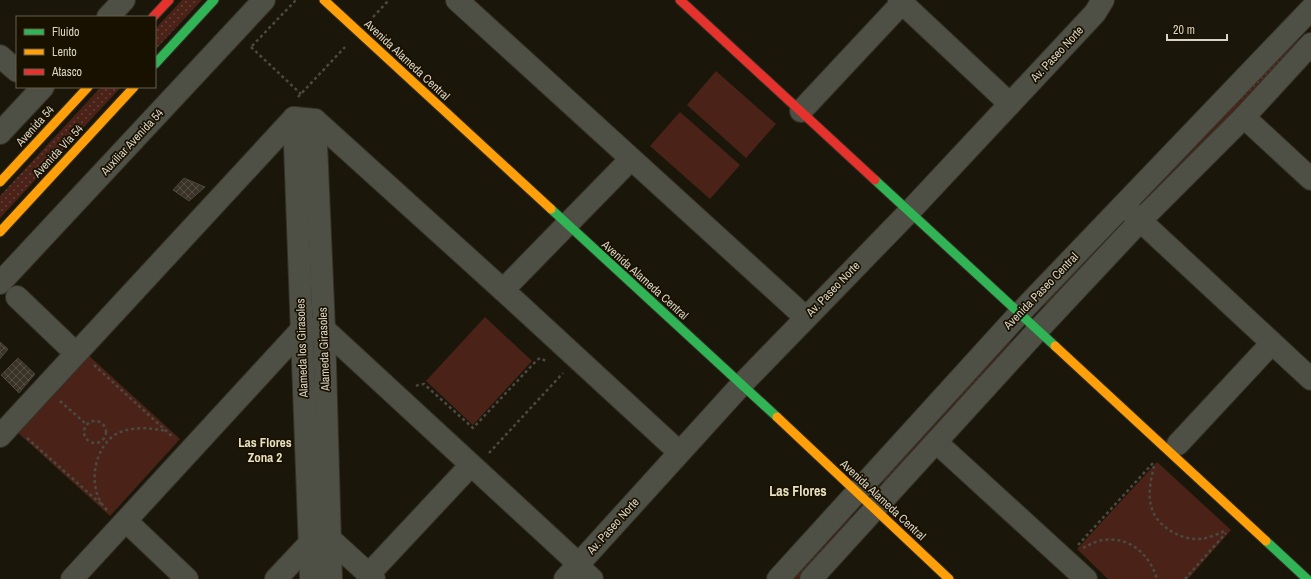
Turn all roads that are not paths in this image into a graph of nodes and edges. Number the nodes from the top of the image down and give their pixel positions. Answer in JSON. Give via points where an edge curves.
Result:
{"nodes":[{"id":1,"x":124,"y":0,"type":"edge"},
{"id":2,"x":169,"y":0,"type":"edge"},
{"id":3,"x":214,"y":0,"type":"edge"},
{"id":4,"x":264,"y":0,"type":"edge"},
{"id":5,"x":324,"y":0,"type":"edge"},
{"id":6,"x":457,"y":0,"type":"edge"},
{"id":7,"x":680,"y":0,"type":"edge"},
{"id":8,"x":1103,"y":0,"type":"edge"},
{"id":9,"x":1300,"y":0,"type":"edge"},
{"id":10,"x":901,"y":2,"type":"edge"},
{"id":11,"x":1311,"y":9,"type":"edge"},
{"id":12,"x":109,"y":16,"type":"edge"},
{"id":13,"x":154,"y":16,"type":"edge"},
{"id":14,"x":1311,"y":44,"type":"edge"},
{"id":15,"x":0,"y":56,"type":"edge"},
{"id":16,"x":156,"y":63,"type":"edge"},
{"id":17,"x":16,"y":70,"type":"edge"},
{"id":18,"x":39,"y":88,"type":"edge"},
{"id":19,"x":87,"y":88,"type":"edge"},
{"id":20,"x":133,"y":88,"type":"edge"},
{"id":21,"x":1010,"y":104,"type":"junction"},
{"id":22,"x":801,"y":111,"type":"junction"},
{"id":23,"x":1244,"y":117,"type":"junction"},
{"id":24,"x":305,"y":119,"type":"junction"},
{"id":25,"x":0,"y":133,"type":"edge"},
{"id":26,"x":631,"y":159,"type":"junction"},
{"id":27,"x":1311,"y":179,"type":"edge"},
{"id":28,"x":0,"y":182,"type":"edge"},
{"id":29,"x":1123,"y":206,"type":"junction"},
{"id":30,"x":909,"y":212,"type":"junction"},
{"id":31,"x":1140,"y":221,"type":"junction"},
{"id":32,"x":566,"y":224,"type":"junction"},
{"id":33,"x":0,"y":232,"type":"edge"},
{"id":34,"x":0,"y":283,"type":"edge"},
{"id":35,"x":503,"y":290,"type":"junction"},
{"id":36,"x":17,"y":297,"type":"dead end"},
{"id":37,"x":1019,"y":314,"type":"junction"},
{"id":38,"x":805,"y":317,"type":"junction"},
{"id":39,"x":302,"y":329,"type":"junction"},
{"id":40,"x":324,"y":330,"type":"junction"},
{"id":41,"x":1038,"y":331,"type":"junction"},
{"id":42,"x":1272,"y":343,"type":"junction"},
{"id":43,"x":67,"y":344,"type":"dead end"},
{"id":44,"x":1311,"y":379,"type":"edge"},
{"id":45,"x":742,"y":384,"type":"junction"},
{"id":46,"x":0,"y":436,"type":"edge"},
{"id":47,"x":936,"y":442,"type":"junction"},
{"id":48,"x":1178,"y":444,"type":"dead end"},
{"id":49,"x":679,"y":452,"type":"junction"},
{"id":50,"x":479,"y":460,"type":"junction"},
{"id":51,"x":857,"y":492,"type":"junction"},
{"id":52,"x":875,"y":510,"type":"junction"},
{"id":53,"x":117,"y":516,"type":"junction"},
{"id":54,"x":319,"y":541,"type":"junction"},
{"id":55,"x":578,"y":575,"type":"edge"},
{"id":56,"x":371,"y":577,"type":"edge"},
{"id":57,"x":812,"y":578,"type":"edge"},
{"id":58,"x":72,"y":579,"type":"edge"},
{"id":59,"x":187,"y":579,"type":"edge"},
{"id":60,"x":276,"y":579,"type":"edge"},
{"id":61,"x":311,"y":579,"type":"edge"},
{"id":62,"x":331,"y":579,"type":"edge"},
{"id":63,"x":778,"y":579,"type":"edge"},
{"id":64,"x":949,"y":579,"type":"edge"},
{"id":65,"x":1086,"y":579,"type":"edge"},
{"id":66,"x":1307,"y":579,"type":"edge"}],
"edges":[{"from":1,"to":12,"type":"street"},
{"from":2,"to":13,"type":"street"},
{"from":3,"to":16,"type":"street"},
{"from":4,"to":34,"type":"street","name":"Auxiliar Avenida 54"},
{"from":5,"to":32,"type":"street","name":"Avenida Alameda Central"},
{"from":6,"to":26,"type":"street"},
{"from":7,"to":22,"type":"street"},
{"from":8,"to":21,"type":"street","name":"Av. Paseo Norte","via":[[1095,13]]},
{"from":9,"to":11,"type":"street"},
{"from":10,"to":21,"type":"street"},
{"from":10,"to":22,"type":"street"},
{"from":11,"to":29,"type":"street","name":"Avenida Paseo Central"},
{"from":14,"to":23,"type":"street","name":"Avenida Paseo Central"},
{"from":15,"to":17,"type":"street"},
{"from":18,"to":25,"type":"street"},
{"from":19,"to":28,"type":"street","name":"Avenida 54"},
{"from":20,"to":33,"type":"street","name":"Avenida Vía 54"},
{"from":21,"to":30,"type":"street","name":"Av. Paseo Norte"},
{"from":22,"to":30,"type":"street"},
{"from":23,"to":27,"type":"street"},
{"from":23,"to":31,"type":"street","name":"Avenida Paseo Central"},
{"from":24,"to":35,"type":"street"},
{"from":24,"to":39,"type":"street","name":"Alameda los Girasoles"},
{"from":24,"to":40,"type":"street","name":"Alameda Girasoles"},
{"from":24,"to":46,"type":"street"},
{"from":26,"to":32,"type":"street"},
{"from":26,"to":38,"type":"street"},
{"from":29,"to":31,"type":"street"},
{"from":29,"to":37,"type":"street","name":"Avenida Paseo Central"},
{"from":30,"to":37,"type":"street"},
{"from":30,"to":38,"type":"street","name":"Av. Paseo Norte"},
{"from":31,"to":41,"type":"street","name":"Avenida Paseo Central"},
{"from":31,"to":42,"type":"street"},
{"from":32,"to":35,"type":"street"},
{"from":32,"to":45,"type":"street","name":"Avenida Alameda Central"},
{"from":35,"to":49,"type":"street"},
{"from":36,"to":43,"type":"street"},
{"from":37,"to":41,"type":"street"},
{"from":37,"to":51,"type":"street","name":"Avenida Paseo Central"},
{"from":38,"to":45,"type":"street","name":"Av. Paseo Norte"},
{"from":39,"to":40,"type":"street"},
{"from":39,"to":53,"type":"street"},
{"from":39,"to":54,"type":"street","name":"Alameda los Girasoles"},
{"from":40,"to":50,"type":"street"},
{"from":40,"to":54,"type":"street","name":"Alameda Girasoles"},
{"from":41,"to":47,"type":"street","name":"Avenida Paseo Central"},
{"from":41,"to":66,"type":"street"},
{"from":42,"to":44,"type":"street"},
{"from":42,"to":48,"type":"street"},
{"from":45,"to":49,"type":"street","name":"Av. Paseo Norte"},
{"from":45,"to":51,"type":"street","name":"Avenida Alameda Central"},
{"from":47,"to":52,"type":"street","name":"Avenida Paseo Central"},
{"from":47,"to":65,"type":"street"},
{"from":49,"to":55,"type":"street","name":"Av. Paseo Norte"},
{"from":50,"to":55,"type":"street","via":[[570,556]]},
{"from":50,"to":56,"type":"street"},
{"from":51,"to":52,"type":"street","name":"Avenida Alameda Central"},
{"from":51,"to":63,"type":"street","name":"Avenida Paseo Central"},
{"from":52,"to":57,"type":"street","name":"Avenida Paseo Central"},
{"from":52,"to":64,"type":"street","name":"Avenida Alameda Central"},
{"from":53,"to":58,"type":"street"},
{"from":53,"to":59,"type":"street"},
{"from":54,"to":56,"type":"street"},
{"from":54,"to":60,"type":"street"},
{"from":54,"to":61,"type":"street","name":"Alameda los Girasoles"},
{"from":54,"to":62,"type":"street","name":"Alameda Girasoles"}]}
